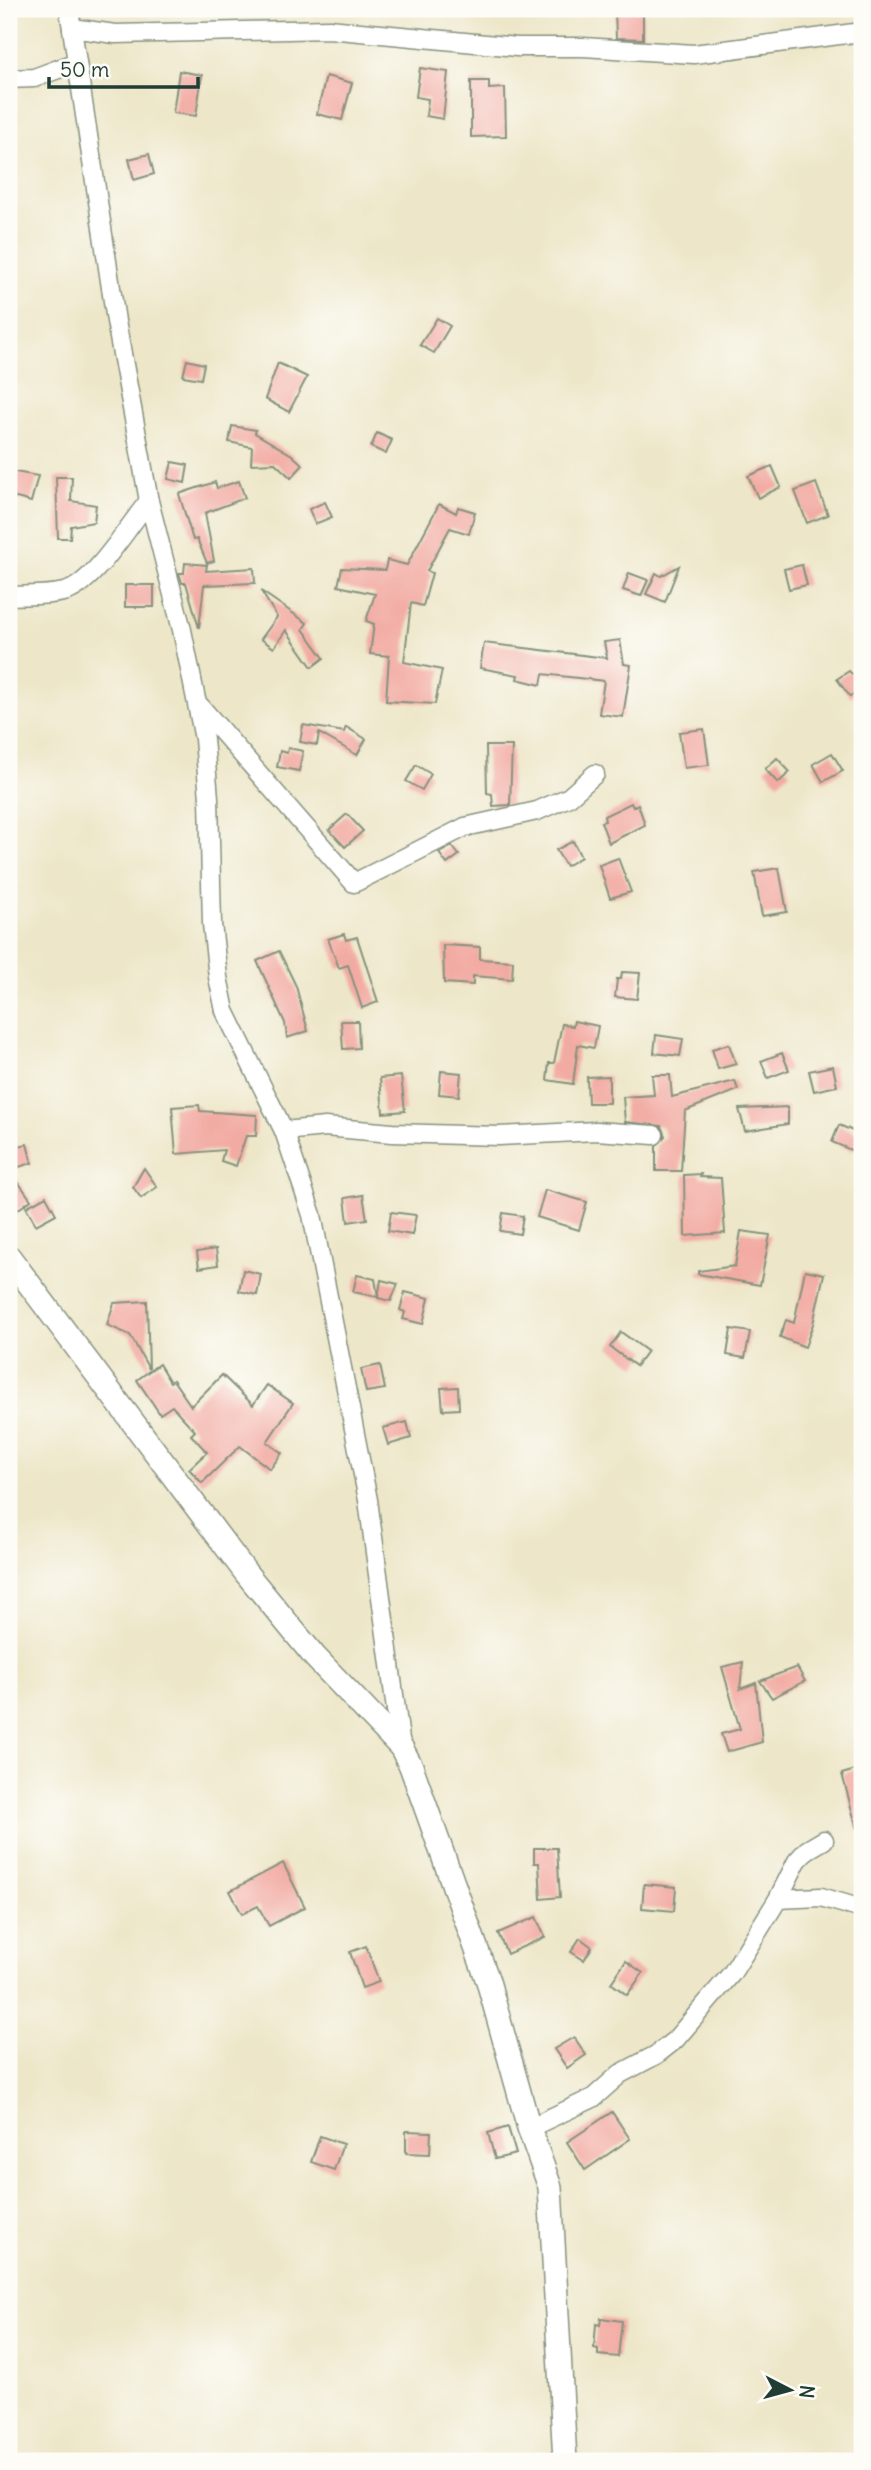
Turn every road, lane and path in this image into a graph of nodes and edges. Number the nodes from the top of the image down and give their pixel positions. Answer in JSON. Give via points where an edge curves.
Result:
{"nodes":[{"id":1,"x":69,"y":9,"type":"edge"},
{"id":2,"x":72,"y":28,"type":"junction"},
{"id":3,"x":862,"y":33,"type":"edge"},
{"id":4,"x":76,"y":62,"type":"junction"},
{"id":5,"x":9,"y":79,"type":"edge"},
{"id":6,"x":149,"y":501,"type":"junction"},
{"id":7,"x":9,"y":596,"type":"edge"},
{"id":8,"x":197,"y":702,"type":"junction"},
{"id":9,"x":595,"y":774,"type":"dead end"},
{"id":10,"x":284,"y":1131,"type":"junction"},
{"id":11,"x":654,"y":1135,"type":"dead end"},
{"id":12,"x":9,"y":1257,"type":"edge"},
{"id":13,"x":401,"y":1747,"type":"junction"},
{"id":14,"x":824,"y":1840,"type":"dead end"},
{"id":15,"x":778,"y":1899,"type":"junction"},
{"id":16,"x":862,"y":1909,"type":"edge"},
{"id":17,"x":529,"y":2128,"type":"junction"},
{"id":18,"x":570,"y":2457,"type":"edge"}],
"edges":[{"from":1,"to":2,"type":"street"},
{"from":2,"to":3,"type":"street","via":[[115,34],[329,29],[517,47],[694,54]]},
{"from":2,"to":4,"type":"street"},
{"from":4,"to":5,"type":"street","via":[[34,78]]},
{"from":4,"to":6,"type":"street"},
{"from":6,"to":7,"type":"street","via":[[105,562],[67,592]]},
{"from":6,"to":8,"type":"street"},
{"from":8,"to":9,"type":"street","via":[[354,884],[465,827],[548,807],[569,797]]},
{"from":8,"to":10,"type":"street","via":[[209,798],[218,977],[225,1011]]},
{"from":10,"to":11,"type":"street","via":[[325,1126],[499,1136],[596,1131]]},
{"from":10,"to":13,"type":"street","via":[[312,1215],[343,1363],[370,1513]]},
{"from":12,"to":13,"type":"street","via":[[246,1573],[315,1657]]},
{"from":13,"to":17,"type":"street","via":[[421,1787],[488,1982]]},
{"from":14,"to":15,"type":"street","via":[[797,1861]]},
{"from":15,"to":16,"type":"street","via":[[821,1897]]},
{"from":15,"to":17,"type":"street","via":[[732,1973],[674,2040],[620,2074],[593,2098]]},
{"from":17,"to":18,"type":"street","via":[[550,2188]]}]}
